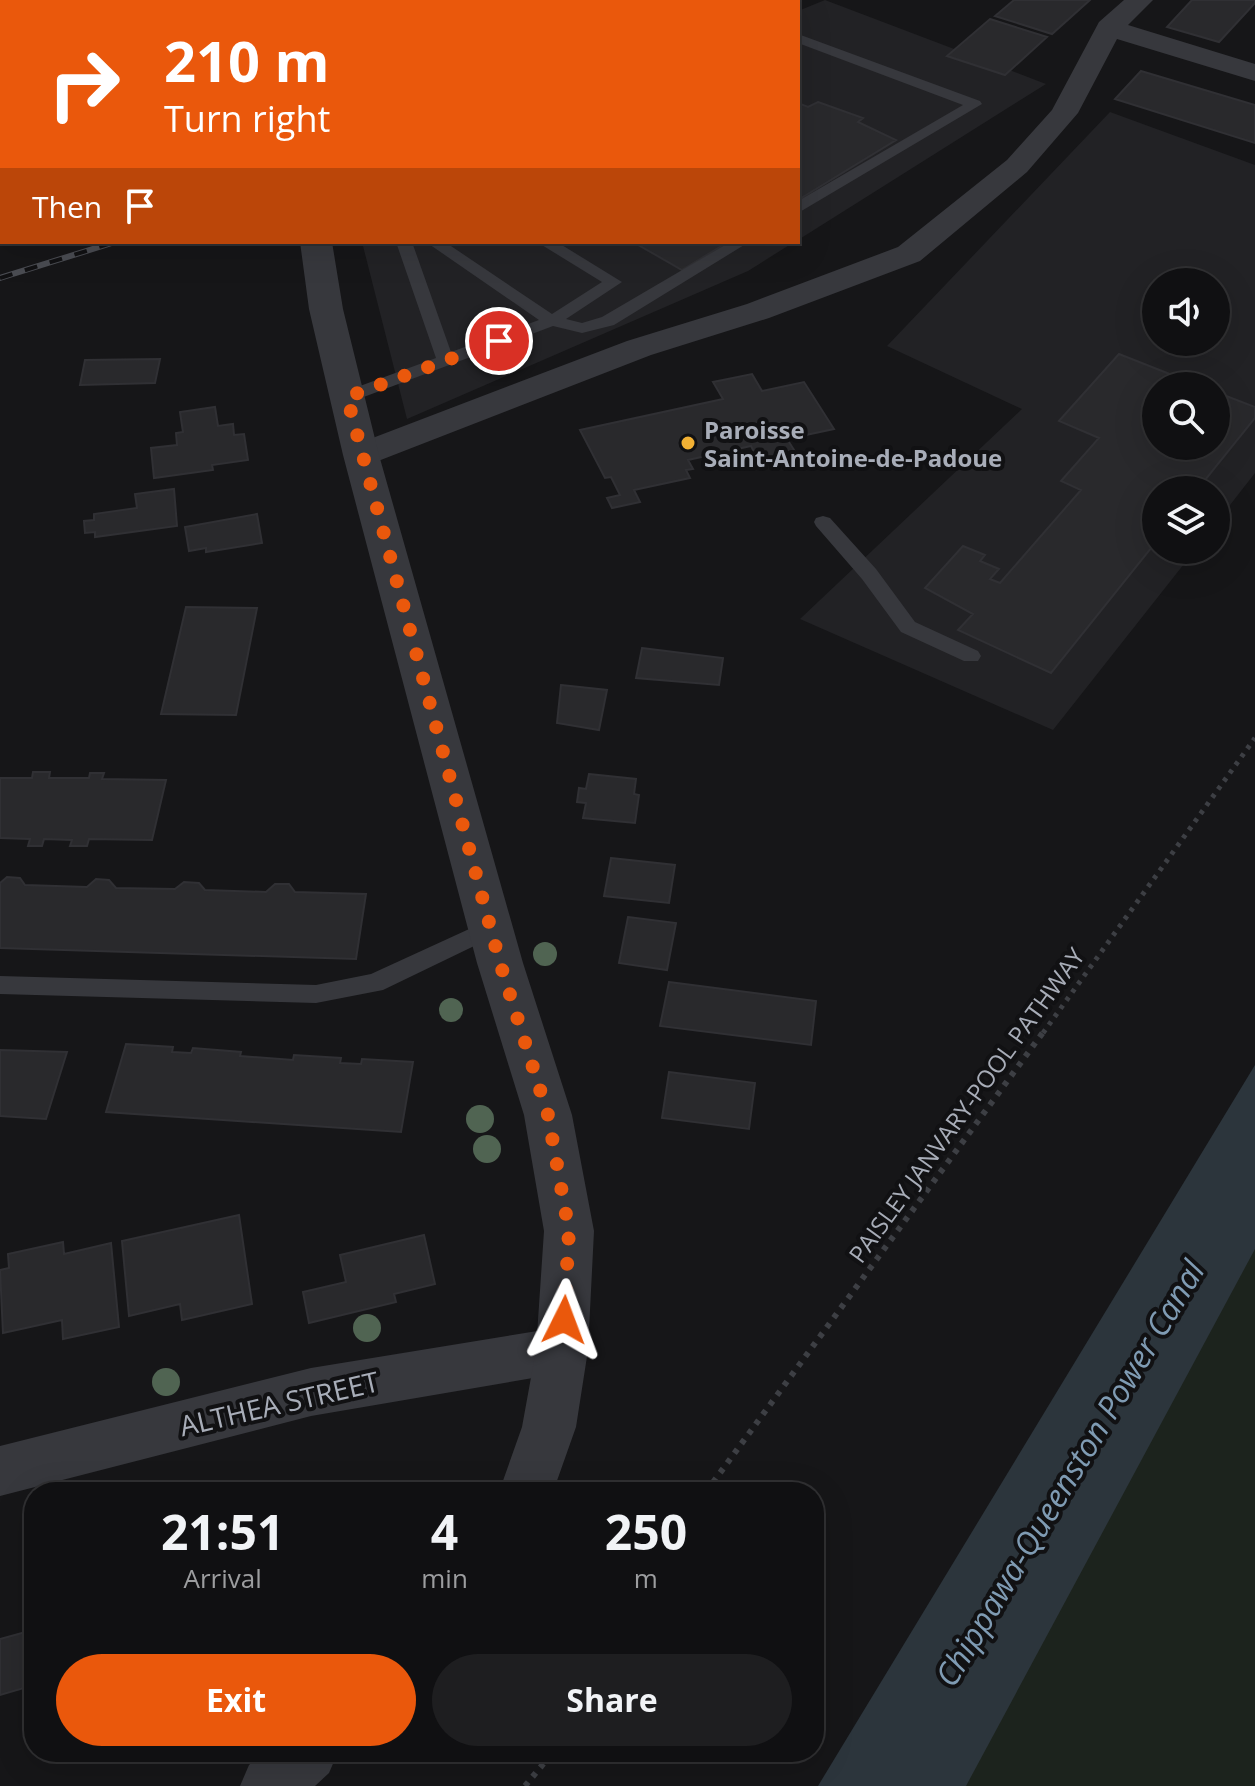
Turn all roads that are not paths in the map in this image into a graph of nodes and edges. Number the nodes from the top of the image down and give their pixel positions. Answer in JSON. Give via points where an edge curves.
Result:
{"nodes":[{"id":1,"x":1140,"y":0,"type":"edge"},
{"id":2,"x":1109,"y":28,"type":"junction"},
{"id":3,"x":800,"y":39,"type":"edge"},
{"id":4,"x":1255,"y":73,"type":"edge"},
{"id":5,"x":800,"y":207,"type":"edge"},
{"id":6,"x":316,"y":244,"type":"edge"},
{"id":7,"x":405,"y":244,"type":"edge"},
{"id":8,"x":437,"y":244,"type":"edge"},
{"id":9,"x":548,"y":244,"type":"edge"},
{"id":10,"x":738,"y":244,"type":"edge"},
{"id":11,"x":552,"y":321,"type":"junction"},
{"id":12,"x":446,"y":361,"type":"junction"},
{"id":13,"x":347,"y":397,"type":"junction"},
{"id":14,"x":361,"y":455,"type":"junction"},
{"id":15,"x":823,"y":522,"type":"dead end"},
{"id":16,"x":971,"y":656,"type":"dead end"},
{"id":17,"x":491,"y":928,"type":"junction"},
{"id":18,"x":0,"y":985,"type":"edge"},
{"id":19,"x":562,"y":1350,"type":"junction"},
{"id":20,"x":0,"y":1471,"type":"edge"},
{"id":21,"x":530,"y":1482,"type":"edge"},
{"id":22,"x":297,"y":1762,"type":"edge"},
{"id":23,"x":270,"y":1786,"type":"edge"}],
"edges":[{"from":1,"to":2,"type":"street"},
{"from":2,"to":4,"type":"street"},
{"from":2,"to":14,"type":"street","via":[[1064,113],[1017,166],[909,254],[758,311],[639,348]]},
{"from":3,"to":5,"type":"lane","via":[[975,104]]},
{"from":6,"to":13,"type":"street"},
{"from":7,"to":12,"type":"lane"},
{"from":8,"to":11,"type":"lane"},
{"from":9,"to":11,"type":"lane","via":[[614,282]]},
{"from":10,"to":11,"type":"lane","via":[[608,321],[582,328]]},
{"from":11,"to":12,"type":"lane"},
{"from":12,"to":13,"type":"lane"},
{"from":13,"to":14,"type":"street"},
{"from":14,"to":17,"type":"street"},
{"from":15,"to":16,"type":"lane","via":[[908,627]]},
{"from":17,"to":18,"type":"lane","via":[[375,983],[316,994]]},
{"from":17,"to":19,"type":"street","via":[[548,1115],[569,1231]]},
{"from":19,"to":20,"type":"street","name":"ALTHEA STREET","via":[[311,1392]]},
{"from":19,"to":21,"type":"street","via":[[549,1427]]},
{"from":22,"to":23,"type":"street"}]}
